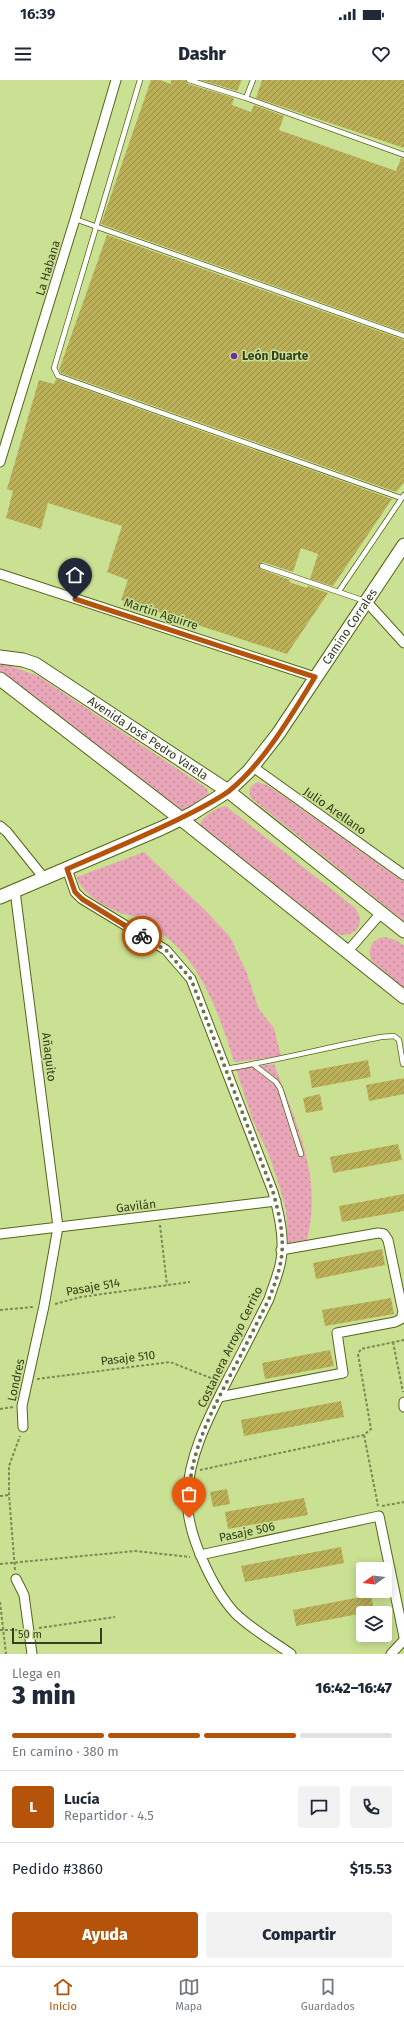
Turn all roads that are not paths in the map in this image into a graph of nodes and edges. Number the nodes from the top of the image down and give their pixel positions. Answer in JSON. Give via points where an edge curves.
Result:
{"nodes":[{"id":1,"x":116,"y":80,"type":"edge"},
{"id":2,"x":140,"y":80,"type":"edge"},
{"id":3,"x":189,"y":80,"type":"edge"},
{"id":4,"x":253,"y":80,"type":"edge"},
{"id":5,"x":246,"y":98,"type":"junction"},
{"id":6,"x":404,"y":155,"type":"edge"},
{"id":7,"x":75,"y":219,"type":"junction"},
{"id":8,"x":96,"y":226,"type":"junction"},
{"id":9,"x":404,"y":336,"type":"edge"},
{"id":10,"x":0,"y":462,"type":"edge"},
{"id":11,"x":403,"y":497,"type":"edge"},
{"id":12,"x":404,"y":545,"type":"edge"},
{"id":13,"x":262,"y":566,"type":"dead end"},
{"id":14,"x":0,"y":574,"type":"edge"},
{"id":15,"x":339,"y":592,"type":"junction"},
{"id":16,"x":366,"y":601,"type":"junction"},
{"id":17,"x":404,"y":643,"type":"edge"},
{"id":18,"x":0,"y":657,"type":"edge"},
{"id":19,"x":315,"y":677,"type":"junction"},
{"id":20,"x":0,"y":679,"type":"edge"},
{"id":21,"x":253,"y":767,"type":"junction"},
{"id":22,"x":228,"y":791,"type":"junction"},
{"id":23,"x":180,"y":818,"type":"junction"},
{"id":24,"x":0,"y":826,"type":"edge"},
{"id":25,"x":67,"y":869,"type":"junction"},
{"id":26,"x":404,"y":875,"type":"edge"},
{"id":27,"x":44,"y":878,"type":"junction"},
{"id":28,"x":15,"y":891,"type":"junction"},
{"id":29,"x":0,"y":897,"type":"edge"},
{"id":30,"x":381,"y":913,"type":"junction"},
{"id":31,"x":404,"y":932,"type":"edge"},
{"id":32,"x":348,"y":951,"type":"junction"},
{"id":33,"x":404,"y":997,"type":"edge"},
{"id":34,"x":253,"y":1064,"type":"junction"},
{"id":35,"x":403,"y":1064,"type":"edge"},
{"id":36,"x":226,"y":1069,"type":"junction"},
{"id":37,"x":301,"y":1154,"type":"dead end"},
{"id":38,"x":276,"y":1202,"type":"junction"},
{"id":39,"x":58,"y":1227,"type":"junction"},
{"id":40,"x":0,"y":1234,"type":"edge"},
{"id":41,"x":281,"y":1250,"type":"junction"},
{"id":42,"x":402,"y":1319,"type":"edge"},
{"id":43,"x":219,"y":1397,"type":"junction"},
{"id":44,"x":404,"y":1402,"type":"edge"},
{"id":45,"x":404,"y":1407,"type":"edge"},
{"id":46,"x":23,"y":1427,"type":"road end"},
{"id":47,"x":200,"y":1555,"type":"junction"},
{"id":48,"x":16,"y":1579,"type":"dead end"},
{"id":49,"x":404,"y":1637,"type":"edge"},
{"id":50,"x":404,"y":1640,"type":"edge"},
{"id":51,"x":32,"y":1654,"type":"edge"},
{"id":52,"x":291,"y":1654,"type":"edge"},
{"id":53,"x":390,"y":1654,"type":"edge"}],
"edges":[{"from":1,"to":7,"type":"street","name":"La Habana"},
{"from":2,"to":8,"type":"lane"},
{"from":3,"to":5,"type":"lane"},
{"from":4,"to":5,"type":"lane"},
{"from":5,"to":6,"type":"lane"},
{"from":7,"to":8,"type":"lane"},
{"from":7,"to":10,"type":"street","name":"La Habana"},
{"from":8,"to":9,"type":"lane"},
{"from":8,"to":11,"type":"lane","via":[[54,368],[58,376]]},
{"from":11,"to":15,"type":"lane"},
{"from":12,"to":16,"type":"street","name":"Camino Corrales"},
{"from":13,"to":15,"type":"lane"},
{"from":14,"to":19,"type":"street","name":"Martín Aguirre"},
{"from":15,"to":16,"type":"lane"},
{"from":16,"to":17,"type":"street"},
{"from":16,"to":19,"type":"street","name":"Camino Corrales"},
{"from":18,"to":22,"type":"street","name":"Avenida José Pedro Varela","via":[[35,664]]},
{"from":19,"to":21,"type":"street","name":"Camino Corrales"},
{"from":20,"to":23,"type":"street"},
{"from":21,"to":22,"type":"street","name":"Camino Corrales"},
{"from":21,"to":26,"type":"street","name":"Julio Arellano"},
{"from":22,"to":23,"type":"street","name":"Camino Corrales"},
{"from":22,"to":30,"type":"street","name":"Avenida José Pedro Varela"},
{"from":23,"to":25,"type":"street","name":"Camino Corrales"},
{"from":23,"to":32,"type":"street"},
{"from":24,"to":27,"type":"street"},
{"from":25,"to":27,"type":"street","name":"Camino Corrales"},
{"from":25,"to":36,"type":"street","name":"Costanera Arroyo Cerrito","via":[[75,892],[82,899],[166,950],[181,966],[191,979],[198,995]]},
{"from":27,"to":28,"type":"street","name":"Camino Corrales"},
{"from":28,"to":29,"type":"street","name":"Camino Corrales"},
{"from":28,"to":39,"type":"street","name":"Añaquito"},
{"from":30,"to":31,"type":"street","name":"Avenida José Pedro Varela"},
{"from":30,"to":32,"type":"street"},
{"from":32,"to":33,"type":"street"},
{"from":34,"to":35,"type":"lane","via":[[394,1036],[399,1040]]},
{"from":34,"to":36,"type":"lane"},
{"from":34,"to":37,"type":"lane","via":[[280,1088]]},
{"from":36,"to":38,"type":"street","name":"Costanera Arroyo Cerrito"},
{"from":38,"to":39,"type":"street","name":"Gavilán"},
{"from":38,"to":41,"type":"street","name":"Costanera Arroyo Cerrito"},
{"from":39,"to":40,"type":"street","name":"Gavilán"},
{"from":39,"to":46,"type":"street","name":"Londres","via":[[22,1406]]},
{"from":41,"to":42,"type":"street","via":[[384,1234],[388,1240],[403,1312]]},
{"from":41,"to":43,"type":"street","name":"Costanera Arroyo Cerrito","via":[[281,1259],[269,1299]]},
{"from":42,"to":43,"type":"street","via":[[337,1333],[342,1373]]},
{"from":43,"to":47,"type":"street","name":"Costanera Arroyo Cerrito","via":[[203,1430],[187,1497],[193,1538]]},
{"from":44,"to":45,"type":"street"},
{"from":47,"to":49,"type":"street","name":"Pasaje 506","via":[[379,1511]]},
{"from":47,"to":52,"type":"street","name":"Costanera Arroyo Cerrito","via":[[220,1594],[235,1613]]},
{"from":48,"to":51,"type":"street","via":[[24,1595]]},
{"from":50,"to":53,"type":"street"}]}
